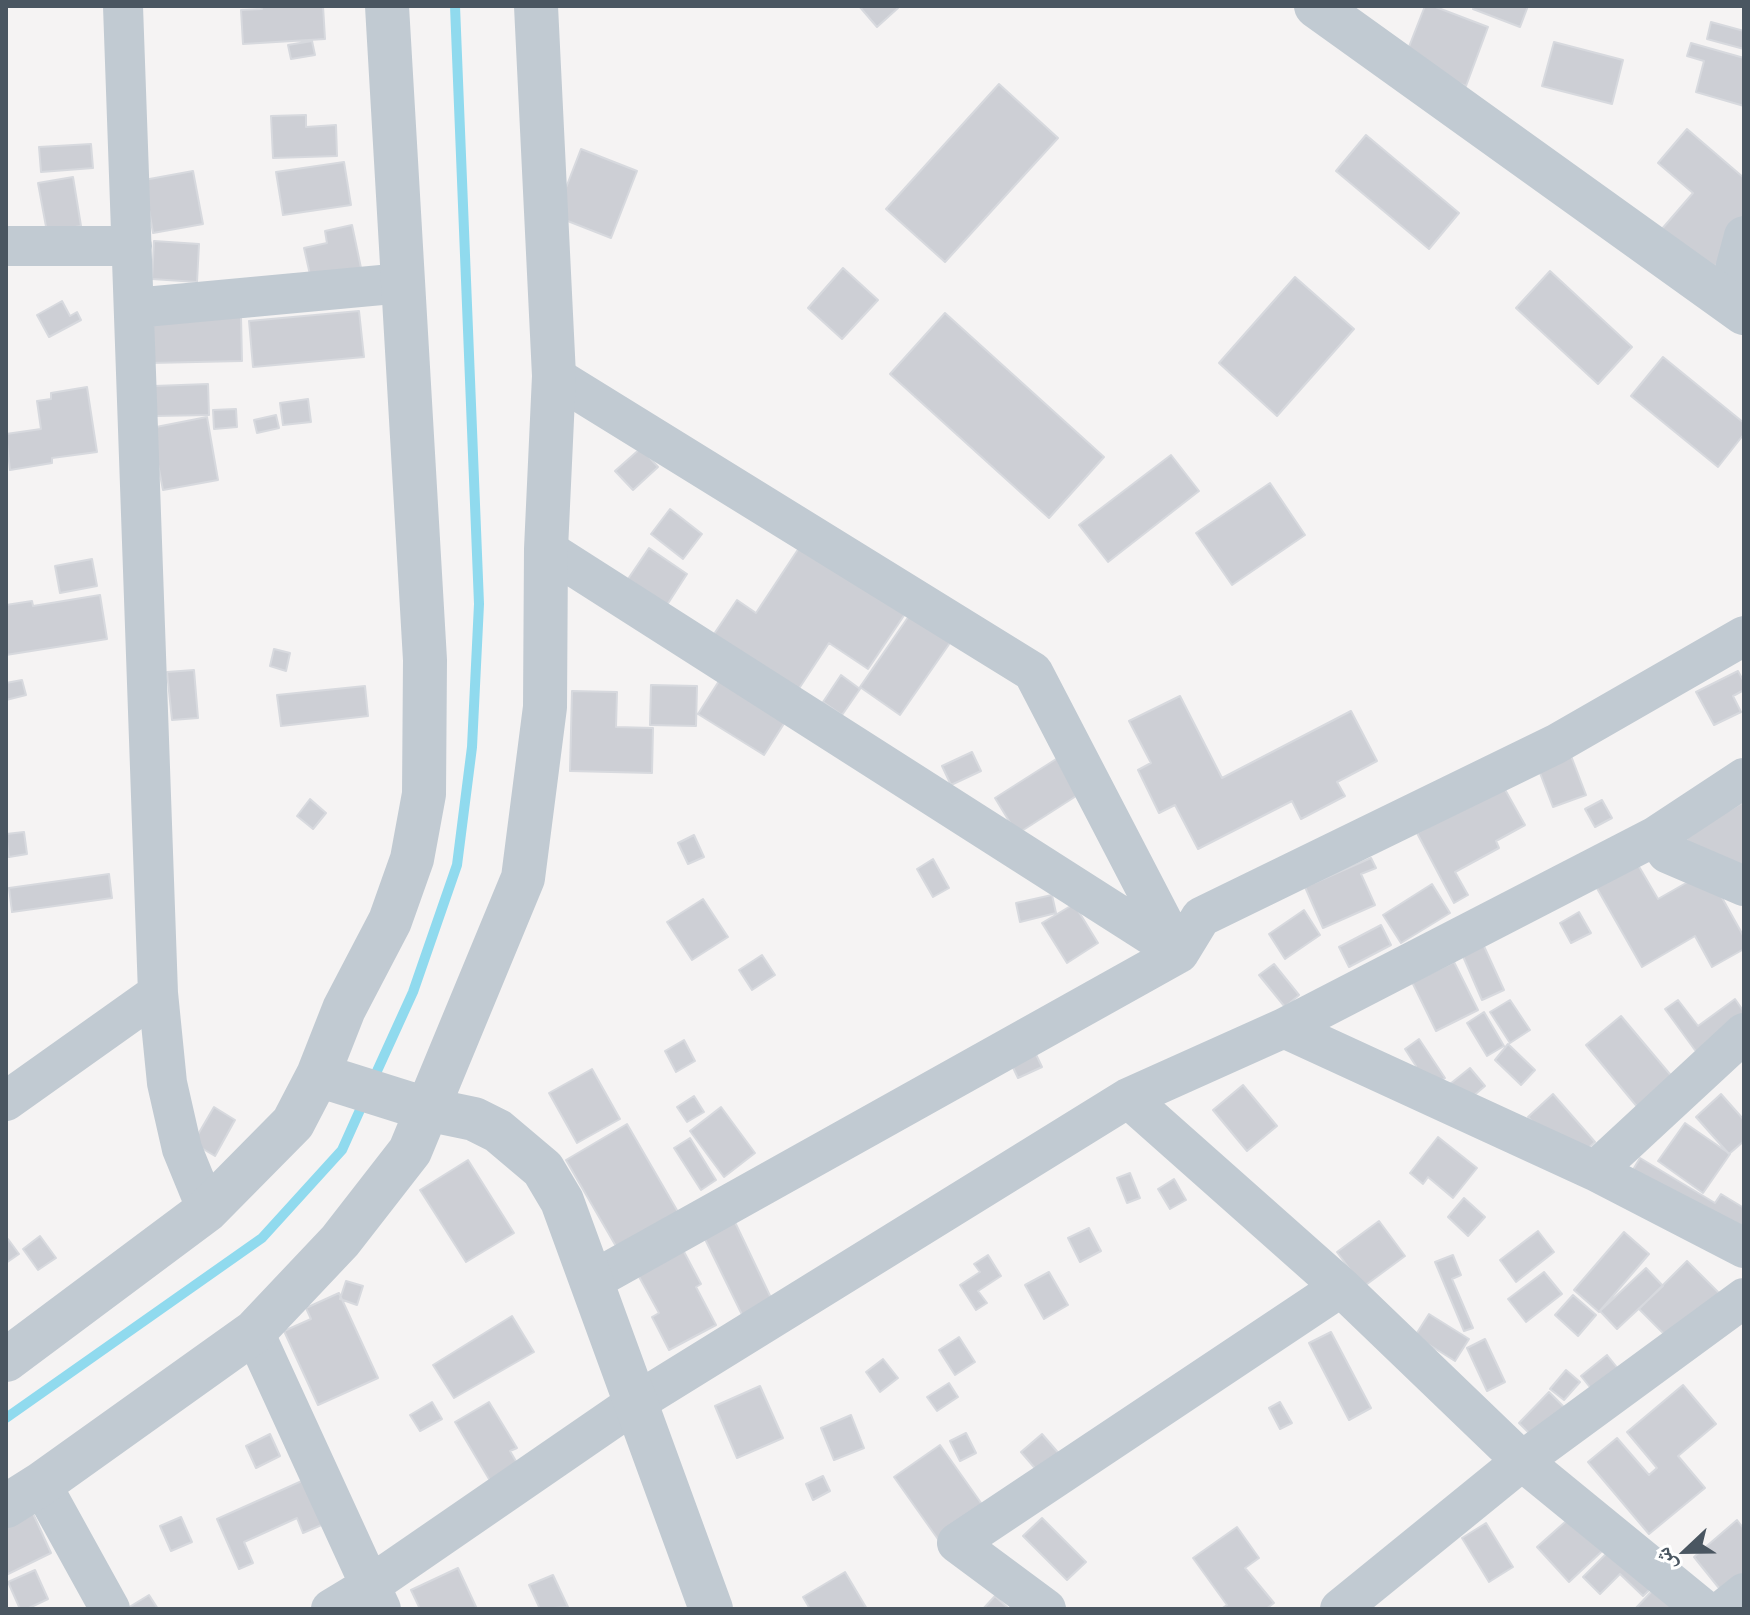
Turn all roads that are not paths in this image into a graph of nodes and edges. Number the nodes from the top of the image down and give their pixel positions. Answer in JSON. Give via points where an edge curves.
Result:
{"nodes":[{"id":1,"x":123,"y":6,"type":"edge"},
{"id":2,"x":387,"y":6,"type":"edge"},
{"id":3,"x":536,"y":6,"type":"edge"},
{"id":4,"x":1316,"y":6,"type":"edge"},
{"id":5,"x":1744,"y":236,"type":"edge"},
{"id":6,"x":6,"y":246,"type":"edge"},
{"id":7,"x":132,"y":246,"type":"junction"},
{"id":8,"x":403,"y":283,"type":"junction"},
{"id":9,"x":1736,"y":306,"type":"edge"},
{"id":10,"x":134,"y":308,"type":"junction"},
{"id":11,"x":554,"y":376,"type":"junction"},
{"id":12,"x":546,"y":549,"type":"junction"},
{"id":13,"x":1744,"y":636,"type":"edge"},
{"id":14,"x":1744,"y":778,"type":"edge"},
{"id":15,"x":1656,"y":836,"type":"junction"},
{"id":16,"x":1744,"y":886,"type":"edge"},
{"id":17,"x":1179,"y":953,"type":"junction"},
{"id":18,"x":158,"y":993,"type":"junction"},
{"id":19,"x":1284,"y":1028,"type":"junction"},
{"id":20,"x":1744,"y":1033,"type":"edge"},
{"id":21,"x":318,"y":1075,"type":"junction"},
{"id":22,"x":1128,"y":1098,"type":"junction"},
{"id":23,"x":6,"y":1101,"type":"edge"},
{"id":24,"x":426,"y":1109,"type":"junction"},
{"id":25,"x":1595,"y":1171,"type":"junction"},
{"id":26,"x":207,"y":1210,"type":"junction"},
{"id":27,"x":1744,"y":1248,"type":"edge"},
{"id":28,"x":590,"y":1282,"type":"junction"},
{"id":29,"x":1341,"y":1287,"type":"junction"},
{"id":30,"x":1744,"y":1298,"type":"edge"},
{"id":31,"x":254,"y":1332,"type":"junction"},
{"id":32,"x":6,"y":1360,"type":"edge"},
{"id":33,"x":635,"y":1403,"type":"junction"},
{"id":34,"x":1522,"y":1461,"type":"junction"},
{"id":35,"x":24,"y":1495,"type":"edge"},
{"id":36,"x":1744,"y":1593,"type":"edge"},
{"id":37,"x":375,"y":1598,"type":"edge"},
{"id":38,"x":110,"y":1609,"type":"edge"},
{"id":39,"x":331,"y":1609,"type":"edge"},
{"id":40,"x":711,"y":1609,"type":"edge"},
{"id":41,"x":1046,"y":1609,"type":"edge"},
{"id":42,"x":1340,"y":1609,"type":"edge"},
{"id":43,"x":1703,"y":1609,"type":"edge"},
{"id":44,"x":1724,"y":1609,"type":"edge"}],
"edges":[{"from":1,"to":7,"type":"street"},
{"from":2,"to":8,"type":"street"},
{"from":3,"to":11,"type":"street"},
{"from":4,"to":9,"type":"street"},
{"from":5,"to":9,"type":"street"},
{"from":6,"to":7,"type":"street"},
{"from":7,"to":10,"type":"street"},
{"from":8,"to":10,"type":"street"},
{"from":8,"to":21,"type":"street","via":[[425,660],[424,794],[412,859],[390,921],[344,1009]]},
{"from":10,"to":18,"type":"street"},
{"from":11,"to":12,"type":"street"},
{"from":11,"to":17,"type":"street","via":[[1033,672]]},
{"from":12,"to":17,"type":"street"},
{"from":12,"to":24,"type":"street","via":[[545,707],[523,878]]},
{"from":13,"to":17,"type":"street","via":[[1556,744],[1201,917]]},
{"from":14,"to":15,"type":"street"},
{"from":15,"to":16,"type":"street","via":[[1667,853]]},
{"from":15,"to":19,"type":"street"},
{"from":17,"to":28,"type":"street"},
{"from":18,"to":23,"type":"street"},
{"from":18,"to":26,"type":"street","via":[[170,1096],[182,1149]]},
{"from":19,"to":22,"type":"street"},
{"from":19,"to":25,"type":"street"},
{"from":20,"to":25,"type":"street"},
{"from":21,"to":24,"type":"street"},
{"from":21,"to":26,"type":"street","via":[[293,1123]]},
{"from":22,"to":29,"type":"street"},
{"from":22,"to":33,"type":"street"},
{"from":24,"to":28,"type":"street","via":[[474,1119],[498,1131],[543,1169],[562,1201]]},
{"from":24,"to":31,"type":"street","via":[[410,1151],[340,1241]]},
{"from":25,"to":27,"type":"street"},
{"from":26,"to":32,"type":"street"},
{"from":28,"to":33,"type":"street"},
{"from":29,"to":34,"type":"street"},
{"from":29,"to":41,"type":"street","via":[[957,1543]]},
{"from":30,"to":34,"type":"street"},
{"from":31,"to":35,"type":"street"},
{"from":31,"to":37,"type":"street"},
{"from":33,"to":37,"type":"street"},
{"from":33,"to":40,"type":"street"},
{"from":34,"to":42,"type":"street"},
{"from":34,"to":43,"type":"street"},
{"from":35,"to":38,"type":"street"},
{"from":36,"to":44,"type":"street"},
{"from":37,"to":39,"type":"street"}]}
